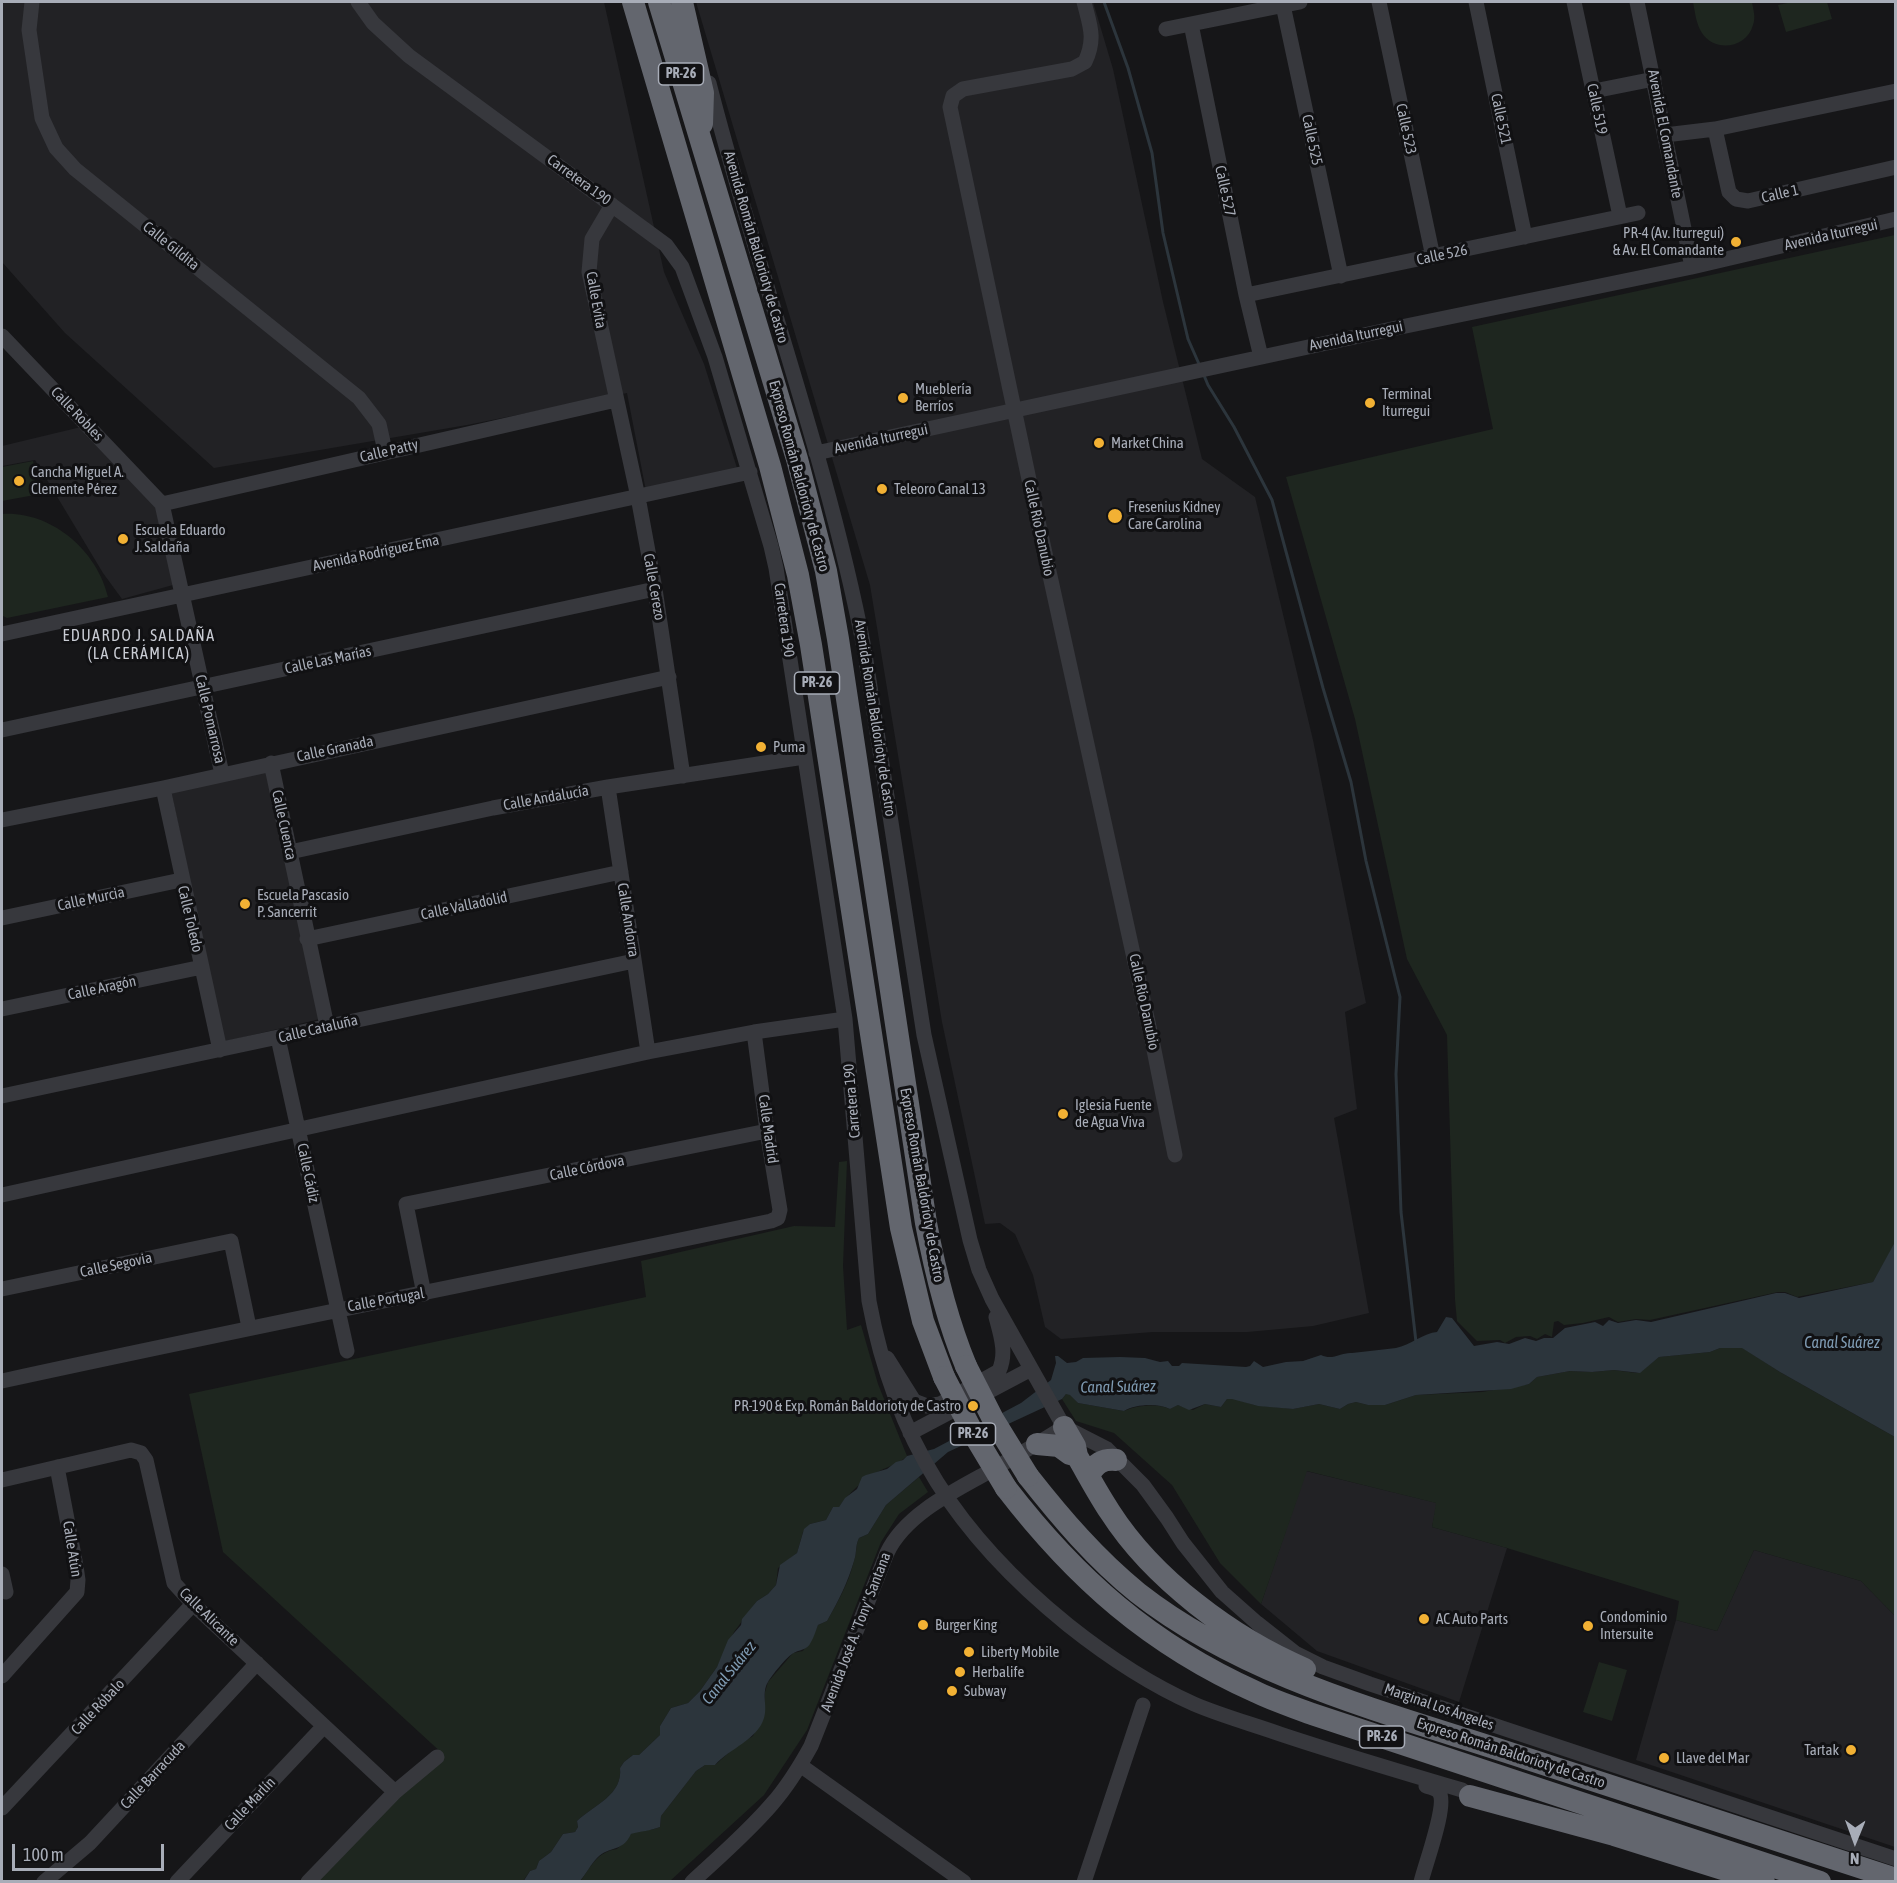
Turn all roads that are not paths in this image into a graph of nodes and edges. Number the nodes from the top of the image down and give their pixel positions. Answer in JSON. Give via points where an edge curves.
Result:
{"nodes":[{"id":1,"x":32,"y":2,"type":"edge"},
{"id":2,"x":358,"y":2,"type":"edge"},
{"id":3,"x":633,"y":2,"type":"edge"},
{"id":4,"x":659,"y":2,"type":"edge"},
{"id":5,"x":682,"y":2,"type":"edge"},
{"id":6,"x":688,"y":2,"type":"edge"},
{"id":7,"x":1084,"y":2,"type":"edge"},
{"id":8,"x":1300,"y":2,"type":"edge"},
{"id":9,"x":1379,"y":2,"type":"edge"},
{"id":10,"x":1476,"y":2,"type":"edge"},
{"id":11,"x":1574,"y":2,"type":"edge"},
{"id":12,"x":1637,"y":2,"type":"edge"},
{"id":13,"x":1283,"y":5,"type":"junction"},
{"id":14,"x":1191,"y":24,"type":"junction"},
{"id":15,"x":1166,"y":29,"type":"dead end"},
{"id":16,"x":1654,"y":79,"type":"junction"},
{"id":17,"x":1896,"y":91,"type":"edge"},
{"id":18,"x":1594,"y":92,"type":"junction"},
{"id":19,"x":1714,"y":129,"type":"junction"},
{"id":20,"x":1665,"y":135,"type":"junction"},
{"id":21,"x":702,"y":147,"type":"junction"},
{"id":22,"x":1896,"y":167,"type":"edge"},
{"id":23,"x":612,"y":205,"type":"junction"},
{"id":24,"x":1638,"y":213,"type":"dead end"},
{"id":25,"x":1620,"y":216,"type":"junction"},
{"id":26,"x":1896,"y":219,"type":"edge"},
{"id":27,"x":1526,"y":237,"type":"junction"},
{"id":28,"x":1433,"y":257,"type":"junction"},
{"id":29,"x":1692,"y":267,"type":"junction"},
{"id":30,"x":1341,"y":276,"type":"junction"},
{"id":31,"x":1246,"y":295,"type":"junction"},
{"id":32,"x":2,"y":336,"type":"edge"},
{"id":33,"x":1261,"y":357,"type":"junction"},
{"id":34,"x":616,"y":400,"type":"junction"},
{"id":35,"x":1014,"y":410,"type":"junction"},
{"id":36,"x":385,"y":451,"type":"junction"},
{"id":37,"x":816,"y":453,"type":"junction"},
{"id":38,"x":750,"y":472,"type":"junction"},
{"id":39,"x":638,"y":497,"type":"junction"},
{"id":40,"x":162,"y":504,"type":"junction"},
{"id":41,"x":655,"y":589,"type":"junction"},
{"id":42,"x":182,"y":594,"type":"junction"},
{"id":43,"x":2,"y":634,"type":"edge"},
{"id":44,"x":669,"y":677,"type":"junction"},
{"id":45,"x":202,"y":687,"type":"junction"},
{"id":46,"x":2,"y":730,"type":"edge"},
{"id":47,"x":804,"y":757,"type":"junction"},
{"id":48,"x":271,"y":764,"type":"junction"},
{"id":49,"x":222,"y":774,"type":"junction"},
{"id":50,"x":683,"y":776,"type":"junction"},
{"id":51,"x":608,"y":787,"type":"junction"},
{"id":52,"x":163,"y":788,"type":"junction"},
{"id":53,"x":2,"y":820,"type":"edge"},
{"id":54,"x":290,"y":852,"type":"junction"},
{"id":55,"x":621,"y":872,"type":"junction"},
{"id":56,"x":181,"y":880,"type":"junction"},
{"id":57,"x":2,"y":918,"type":"edge"},
{"id":58,"x":307,"y":939,"type":"junction"},
{"id":59,"x":634,"y":961,"type":"junction"},
{"id":60,"x":202,"y":967,"type":"junction"},
{"id":61,"x":2,"y":1009,"type":"edge"},
{"id":62,"x":845,"y":1019,"type":"junction"},
{"id":63,"x":327,"y":1026,"type":"junction"},
{"id":64,"x":754,"y":1032,"type":"junction"},
{"id":65,"x":278,"y":1038,"type":"junction"},
{"id":66,"x":220,"y":1050,"type":"junction"},
{"id":67,"x":648,"y":1052,"type":"junction"},
{"id":68,"x":2,"y":1096,"type":"edge"},
{"id":69,"x":299,"y":1130,"type":"junction"},
{"id":70,"x":767,"y":1131,"type":"junction"},
{"id":71,"x":1175,"y":1155,"type":"dead end"},
{"id":72,"x":2,"y":1195,"type":"edge"},
{"id":73,"x":771,"y":1221,"type":"joint"},
{"id":74,"x":2,"y":1289,"type":"edge"},
{"id":75,"x":424,"y":1294,"type":"junction"},
{"id":76,"x":992,"y":1299,"type":"junction"},
{"id":77,"x":337,"y":1309,"type":"junction"},
{"id":78,"x":249,"y":1327,"type":"junction"},
{"id":79,"x":876,"y":1339,"type":"junction"},
{"id":80,"x":347,"y":1351,"type":"dead end"},
{"id":81,"x":1028,"y":1365,"type":"junction"},
{"id":82,"x":2,"y":1381,"type":"edge"},
{"id":83,"x":1060,"y":1420,"type":"junction"},
{"id":84,"x":911,"y":1437,"type":"junction"},
{"id":85,"x":1037,"y":1444,"type":"junction"},
{"id":86,"x":1116,"y":1460,"type":"junction"},
{"id":87,"x":1083,"y":1466,"type":"junction"},
{"id":88,"x":57,"y":1467,"type":"junction"},
{"id":89,"x":2,"y":1480,"type":"edge"},
{"id":90,"x":945,"y":1497,"type":"junction"},
{"id":91,"x":2,"y":1574,"type":"edge"},
{"id":92,"x":6,"y":1592,"type":"dead end"},
{"id":93,"x":193,"y":1604,"type":"junction"},
{"id":94,"x":257,"y":1663,"type":"junction"},
{"id":95,"x":2,"y":1676,"type":"edge"},
{"id":96,"x":1143,"y":1705,"type":"dead end"},
{"id":97,"x":1388,"y":1713,"type":"junction"},
{"id":98,"x":324,"y":1726,"type":"junction"},
{"id":99,"x":436,"y":1757,"type":"dead end"},
{"id":100,"x":1359,"y":1760,"type":"junction"},
{"id":101,"x":800,"y":1765,"type":"junction"},
{"id":102,"x":395,"y":1792,"type":"junction"},
{"id":103,"x":1470,"y":1796,"type":"junction"},
{"id":104,"x":2,"y":1808,"type":"edge"},
{"id":105,"x":1442,"y":1808,"type":"junction"},
{"id":106,"x":1896,"y":1858,"type":"edge"},
{"id":107,"x":1896,"y":1879,"type":"edge"},
{"id":108,"x":44,"y":1881,"type":"edge"},
{"id":109,"x":177,"y":1881,"type":"edge"},
{"id":110,"x":308,"y":1881,"type":"edge"},
{"id":111,"x":692,"y":1881,"type":"edge"},
{"id":112,"x":964,"y":1881,"type":"edge"},
{"id":113,"x":1084,"y":1881,"type":"edge"},
{"id":114,"x":1421,"y":1881,"type":"edge"},
{"id":115,"x":1764,"y":1881,"type":"edge"},
{"id":116,"x":1820,"y":1881,"type":"edge"}],
"edges":[{"from":1,"to":36,"type":"street","name":"Calle Gildita","via":[[29,30],[42,118],[56,148],[75,169],[359,398],[379,424]]},
{"from":2,"to":23,"type":"street","name":"Carretera 190","via":[[373,23],[409,56]]},
{"from":3,"to":116,"type":"highway","name":"Expreso Román Baldorioty de Castro","number":"PR-26","bridge":true,"via":[[770,466],[798,575],[901,1228],[923,1321],[944,1377],[1006,1488],[1052,1545],[1120,1610],[1193,1660],[1258,1693]]},
{"from":4,"to":21,"type":"highway","name":"Expreso Román Baldorioty de Castro","number":"PR-26"},
{"from":5,"to":21,"type":"highway","via":[[703,93]]},
{"from":6,"to":37,"type":"street","name":"Avenida Román Baldorioty de Castro"},
{"from":7,"to":35,"type":"street","name":"Calle Río Danubio","via":[[1092,41],[1085,62],[1072,69],[963,89],[953,96],[950,107]]},
{"from":8,"to":13,"type":"street"},
{"from":9,"to":28,"type":"street","name":"Calle 523"},
{"from":10,"to":27,"type":"street","name":"Calle 521"},
{"from":11,"to":18,"type":"street","name":"Calle 519"},
{"from":12,"to":16,"type":"street","name":"Avenida El Comandante"},
{"from":13,"to":14,"type":"street"},
{"from":13,"to":30,"type":"street","name":"Calle 525"},
{"from":14,"to":15,"type":"street"},
{"from":14,"to":31,"type":"street","name":"Calle 527"},
{"from":16,"to":18,"type":"street"},
{"from":16,"to":20,"type":"street","name":"Avenida El Comandante"},
{"from":17,"to":19,"type":"street"},
{"from":18,"to":25,"type":"street","name":"Calle 519"},
{"from":19,"to":20,"type":"street"},
{"from":19,"to":22,"type":"street","name":"Calle 1","via":[[1729,192],[1736,199],[1748,201]]},
{"from":20,"to":29,"type":"street","name":"Avenida El Comandante"},
{"from":21,"to":97,"type":"highway","name":"Expreso Román Baldorioty de Castro","number":"PR-26","bridge":true,"via":[[797,459],[826,571],[926,1223],[948,1316],[966,1366],[1028,1476],[1075,1533],[1138,1593],[1206,1638],[1270,1671]]},
{"from":23,"to":34,"type":"street","name":"Calle Evita","via":[[592,239],[589,272]]},
{"from":23,"to":38,"type":"street","name":"Carretera 190","via":[[666,245],[682,267]]},
{"from":24,"to":25,"type":"street","name":"Calle 526"},
{"from":25,"to":27,"type":"street","name":"Calle 526"},
{"from":26,"to":29,"type":"street","name":"Avenida Iturregui"},
{"from":27,"to":28,"type":"street","name":"Calle 526"},
{"from":28,"to":30,"type":"street","name":"Calle 526"},
{"from":29,"to":33,"type":"street","name":"Avenida Iturregui"},
{"from":30,"to":31,"type":"street","name":"Calle 526"},
{"from":31,"to":33,"type":"street","name":"Calle 527"},
{"from":32,"to":40,"type":"street","name":"Calle Robles"},
{"from":33,"to":35,"type":"street","name":"Avenida Iturregui"},
{"from":34,"to":36,"type":"street","name":"Calle Patty"},
{"from":34,"to":39,"type":"street","name":"Calle Cerezo"},
{"from":35,"to":37,"type":"street","name":"Avenida Iturregui"},
{"from":35,"to":71,"type":"street","name":"Calle Río Danubio"},
{"from":36,"to":40,"type":"street","name":"Calle Patty"},
{"from":37,"to":76,"type":"street","name":"Avenida Román Baldorioty de Castro","via":[[854,593],[924,1035],[970,1240]]},
{"from":38,"to":39,"type":"street","name":"Avenida Rodríguez Ema"},
{"from":38,"to":47,"type":"street","name":"Carretera 190","via":[[776,567]]},
{"from":39,"to":41,"type":"street","name":"Calle Cerezo"},
{"from":39,"to":42,"type":"street","name":"Avenida Rodríguez Ema"},
{"from":40,"to":42,"type":"street"},
{"from":41,"to":44,"type":"street","name":"Calle Cerezo"},
{"from":41,"to":45,"type":"street","name":"Calle Las Marías"},
{"from":42,"to":43,"type":"street","name":"Avenida Rodríguez Ema"},
{"from":42,"to":45,"type":"street","name":"Calle Pomarrosa"},
{"from":44,"to":48,"type":"street","name":"Calle Granada"},
{"from":44,"to":50,"type":"street","name":"Calle Cerezo"},
{"from":45,"to":46,"type":"street","name":"Calle Las Marías"},
{"from":45,"to":49,"type":"street","name":"Calle Pomarrosa"},
{"from":47,"to":50,"type":"street","name":"Calle Andalucía"},
{"from":47,"to":62,"type":"street","name":"Carretera 190"},
{"from":48,"to":49,"type":"street","name":"Calle Granada"},
{"from":48,"to":54,"type":"street","name":"Calle Cuenca"},
{"from":49,"to":52,"type":"street","name":"Calle Granada"},
{"from":50,"to":51,"type":"street","name":"Calle Andalucía"},
{"from":51,"to":54,"type":"street","name":"Calle Andalucía"},
{"from":51,"to":55,"type":"street","name":"Calle Andorra"},
{"from":52,"to":53,"type":"street","name":"Calle Granada"},
{"from":52,"to":56,"type":"street","name":"Calle Toledo"},
{"from":54,"to":58,"type":"street","name":"Calle Cuenca"},
{"from":55,"to":58,"type":"street","name":"Calle Valladolid"},
{"from":55,"to":59,"type":"street","name":"Calle Andorra"},
{"from":56,"to":57,"type":"street","name":"Calle Murcia"},
{"from":56,"to":60,"type":"street","name":"Calle Toledo"},
{"from":58,"to":63,"type":"street","name":"Calle Cuenca"},
{"from":59,"to":63,"type":"street","name":"Calle Cataluña"},
{"from":59,"to":67,"type":"street","name":"Calle Andorra"},
{"from":60,"to":61,"type":"street","name":"Calle Aragón"},
{"from":60,"to":66,"type":"street","name":"Calle Toledo"},
{"from":62,"to":64,"type":"street"},
{"from":62,"to":79,"type":"street","name":"Carretera 190","via":[[869,1301]]},
{"from":63,"to":65,"type":"street","name":"Calle Cataluña"},
{"from":64,"to":67,"type":"street"},
{"from":64,"to":70,"type":"street","name":"Calle Madrid"},
{"from":65,"to":66,"type":"street","name":"Calle Cataluña"},
{"from":65,"to":69,"type":"street","name":"Calle Cádiz"},
{"from":66,"to":68,"type":"street","name":"Calle Cataluña"},
{"from":67,"to":69,"type":"street"},
{"from":69,"to":72,"type":"street"},
{"from":69,"to":77,"type":"street","name":"Calle Cádiz"},
{"from":70,"to":73,"type":"street","name":"Calle Madrid","via":[[780,1210],[778,1218]]},
{"from":70,"to":75,"type":"street","name":"Calle Córdova","via":[[406,1204]]},
{"from":73,"to":75,"type":"street","name":"Calle Portugal"},
{"from":74,"to":78,"type":"street","name":"Calle Segovia","via":[[231,1241]]},
{"from":75,"to":77,"type":"street","name":"Calle Portugal"},
{"from":76,"to":79,"type":"street","via":[[1004,1356],[999,1371],[940,1404],[927,1406],[914,1401]]},
{"from":76,"to":81,"type":"street","name":"Avenida Román Baldorioty de Castro"},
{"from":77,"to":78,"type":"street","name":"Calle Portugal"},
{"from":77,"to":80,"type":"street","name":"Calle Cádiz"},
{"from":78,"to":82,"type":"street","name":"Calle Portugal"},
{"from":79,"to":84,"type":"street","name":"Carretera 190","via":[[886,1376]]},
{"from":81,"to":83,"type":"street","name":"Avenida Román Baldorioty de Castro"},
{"from":81,"to":84,"type":"street"},
{"from":83,"to":85,"type":"street","name":"Avenida José A. \"Tony\" Santana"},
{"from":83,"to":86,"type":"street","name":"Marginal Los Ángeles","via":[[1107,1449]]},
{"from":83,"to":87,"type":"highway"},
{"from":84,"to":90,"type":"street","name":"Carretera 190"},
{"from":85,"to":87,"type":"highway","via":[[1059,1446]]},
{"from":85,"to":90,"type":"street","name":"Avenida José A. \"Tony\" Santana"},
{"from":86,"to":87,"type":"highway"},
{"from":86,"to":106,"type":"street","name":"Marginal Los Ángeles","via":[[1143,1485],[1222,1592],[1295,1653],[1323,1667],[1504,1729]]},
{"from":87,"to":97,"type":"highway","via":[[1110,1512],[1146,1557],[1219,1622],[1278,1658],[1317,1674]]},
{"from":88,"to":89,"type":"street","name":"Calle Alicante"},
{"from":88,"to":93,"type":"street","name":"Calle Alicante","via":[[131,1450],[141,1453],[146,1460],[174,1583]]},
{"from":88,"to":95,"type":"street","name":"Calle Atún","via":[[76,1566],[77,1592]]},
{"from":90,"to":100,"type":"street","name":"Carretera 190","via":[[1012,1576],[1119,1663],[1195,1704]]},
{"from":90,"to":101,"type":"street","name":"Avenida José A. \"Tony\" Santana","via":[[912,1520],[892,1541]]},
{"from":91,"to":92,"type":"street"},
{"from":93,"to":94,"type":"street","name":"Calle Alicante"},
{"from":93,"to":104,"type":"street","name":"Calle Róbalo"},
{"from":94,"to":98,"type":"street","name":"Calle Alicante"},
{"from":94,"to":108,"type":"street","name":"Calle Barracuda","via":[[90,1843]]},
{"from":96,"to":113,"type":"street"},
{"from":97,"to":107,"type":"highway","name":"Expreso Román Baldorioty de Castro","number":"PR-26"},
{"from":98,"to":102,"type":"street","name":"Calle Alicante"},
{"from":98,"to":109,"type":"street","name":"Calle Marlín"},
{"from":99,"to":102,"type":"street"},
{"from":100,"to":103,"type":"street","via":[[1462,1790]]},
{"from":100,"to":105,"type":"street","via":[[1371,1768],[1437,1789]]},
{"from":101,"to":111,"type":"street","name":"Avenida José A. \"Tony\" Santana","via":[[774,1803],[749,1830]]},
{"from":101,"to":112,"type":"street","via":[[917,1839]]},
{"from":102,"to":110,"type":"street"},
{"from":103,"to":105,"type":"street","via":[[1452,1797]]},
{"from":103,"to":115,"type":"highway"},
{"from":105,"to":114,"type":"street"}]}
